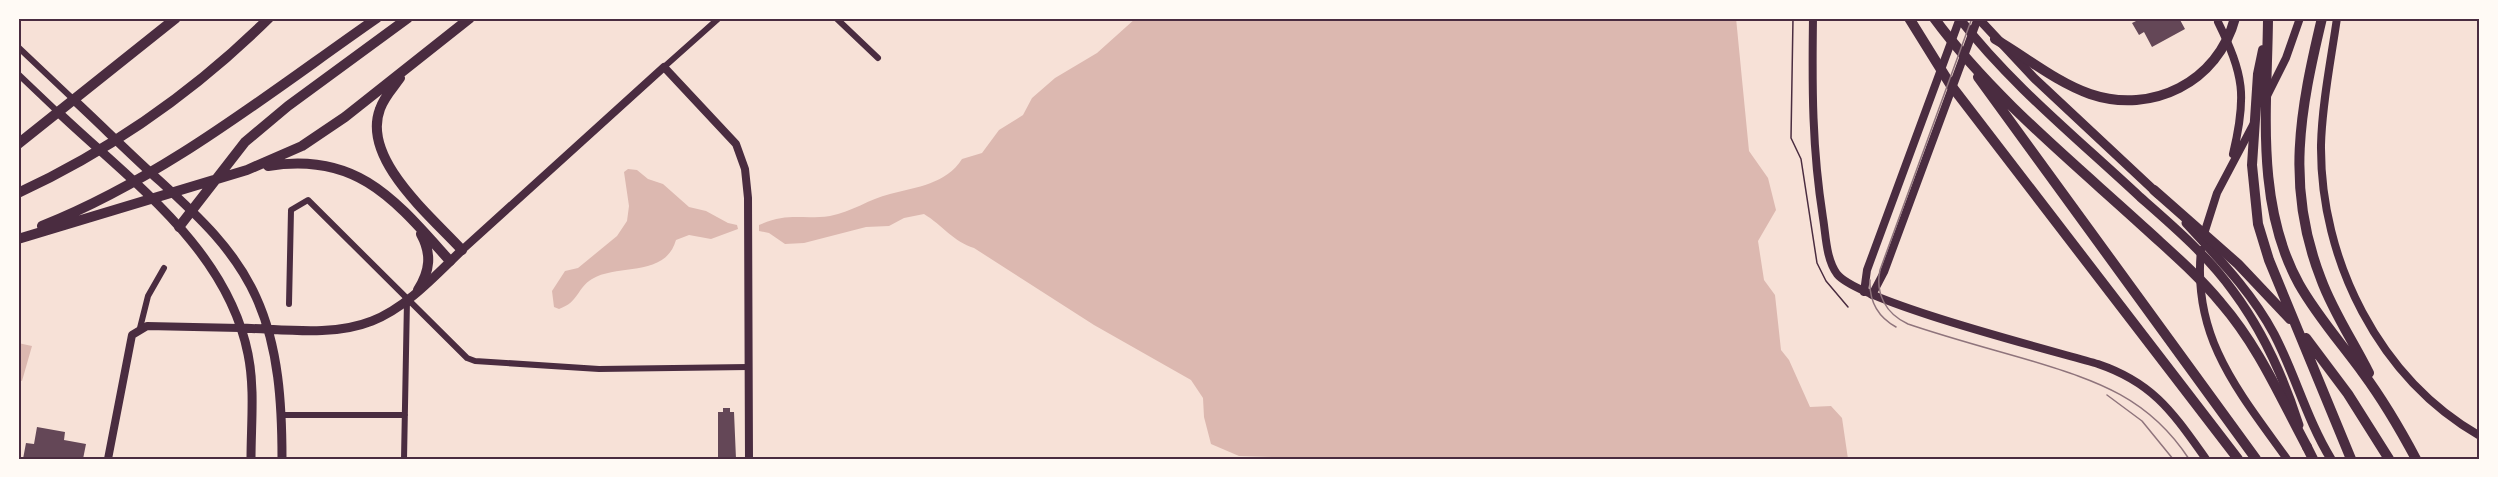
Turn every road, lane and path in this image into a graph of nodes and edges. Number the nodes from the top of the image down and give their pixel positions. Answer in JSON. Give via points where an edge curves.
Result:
{"nodes":[{"id":1,"x":176,"y":18,"type":"edge"},
{"id":2,"x":269,"y":18,"type":"edge"},
{"id":3,"x":377,"y":18,"type":"edge"},
{"id":4,"x":408,"y":18,"type":"edge"},
{"id":5,"x":471,"y":18,"type":"edge"},
{"id":6,"x":719,"y":18,"type":"edge"},
{"id":7,"x":836,"y":18,"type":"edge"},
{"id":8,"x":1793,"y":18,"type":"edge"},
{"id":9,"x":1813,"y":18,"type":"edge"},
{"id":10,"x":1908,"y":18,"type":"edge"},
{"id":11,"x":1934,"y":18,"type":"edge"},
{"id":12,"x":1959,"y":18,"type":"edge"},
{"id":13,"x":1978,"y":18,"type":"edge"},
{"id":14,"x":2235,"y":18,"type":"edge"},
{"id":15,"x":2300,"y":18,"type":"edge"},
{"id":16,"x":2322,"y":18,"type":"edge"},
{"id":17,"x":2337,"y":18,"type":"edge"},
{"id":18,"x":2268,"y":19,"type":"edge"},
{"id":19,"x":2216,"y":20,"type":"edge"},
{"id":20,"x":1995,"y":39,"type":"junction"},
{"id":21,"x":1953,"y":43,"type":"junction"},
{"id":22,"x":18,"y":47,"type":"edge"},
{"id":23,"x":878,"y":58,"type":"dead end"},
{"id":24,"x":409,"y":66,"type":"junction"},
{"id":25,"x":664,"y":67,"type":"junction"},
{"id":26,"x":18,"y":74,"type":"edge"},
{"id":27,"x":74,"y":100,"type":"junction"},
{"id":28,"x":59,"y":113,"type":"junction"},
{"id":29,"x":18,"y":144,"type":"edge"},
{"id":30,"x":2229,"y":167,"type":"junction"},
{"id":31,"x":248,"y":170,"type":"junction"},
{"id":32,"x":2154,"y":190,"type":"junction"},
{"id":33,"x":18,"y":193,"type":"edge"},
{"id":34,"x":194,"y":211,"type":"junction"},
{"id":35,"x":415,"y":223,"type":"junction"},
{"id":36,"x":179,"y":226,"type":"junction"},
{"id":37,"x":18,"y":237,"type":"edge"},
{"id":38,"x":462,"y":250,"type":"junction"},
{"id":39,"x":450,"y":261,"type":"junction"},
{"id":40,"x":164,"y":268,"type":"dead end"},
{"id":41,"x":418,"y":290,"type":"junction"},
{"id":42,"x":1868,"y":294,"type":"junction"},
{"id":43,"x":407,"y":299,"type":"junction"},
{"id":44,"x":289,"y":304,"type":"dead end"},
{"id":45,"x":1848,"y":307,"type":"dead end"},
{"id":46,"x":140,"y":328,"type":"junction"},
{"id":47,"x":240,"y":328,"type":"junction"},
{"id":48,"x":268,"y":329,"type":"junction"},
{"id":49,"x":748,"y":367,"type":"junction"},
{"id":50,"x":2387,"y":410,"type":"junction"},
{"id":51,"x":405,"y":415,"type":"junction"},
{"id":52,"x":281,"y":416,"type":"junction"},
{"id":53,"x":2294,"y":417,"type":"junction"},
{"id":54,"x":2480,"y":436,"type":"edge"},
{"id":55,"x":108,"y":459,"type":"edge"},
{"id":56,"x":251,"y":459,"type":"edge"},
{"id":57,"x":282,"y":459,"type":"edge"},
{"id":58,"x":404,"y":459,"type":"edge"},
{"id":59,"x":749,"y":459,"type":"edge"},
{"id":60,"x":2206,"y":459,"type":"edge"},
{"id":61,"x":2238,"y":459,"type":"edge"},
{"id":62,"x":2256,"y":459,"type":"edge"},
{"id":63,"x":2287,"y":459,"type":"edge"},
{"id":64,"x":2313,"y":459,"type":"edge"},
{"id":65,"x":2331,"y":459,"type":"edge"},
{"id":66,"x":2352,"y":459,"type":"edge"},
{"id":67,"x":2389,"y":459,"type":"edge"},
{"id":68,"x":2416,"y":459,"type":"edge"}],
"edges":[{"from":1,"to":27,"type":"highway"},
{"from":2,"to":33,"type":"highway","via":[[219,66],[158,114],[93,155]]},
{"from":3,"to":37,"type":"highway","via":[[198,145],[95,203]]},
{"from":4,"to":34,"type":"highway","via":[[266,123],[230,159]]},
{"from":5,"to":24,"type":"highway"},
{"from":6,"to":25,"type":"street"},
{"from":7,"to":23,"type":"street"},
{"from":8,"to":45,"type":"path","via":[[1791,138],[1801,159],[1817,263],[1826,281]]},
{"from":9,"to":42,"type":"main road","via":[[1812,139],[1827,245],[1837,274]]},
{"from":10,"to":61,"type":"highway","via":[[1963,102]]},
{"from":11,"to":21,"type":"highway"},
{"from":12,"to":42,"type":"street","via":[[1869,266]]},
{"from":12,"to":53,"type":"main road","via":[[1989,54],[2186,239],[2232,290],[2268,349]]},
{"from":13,"to":20,"type":"main road"},
{"from":13,"to":42,"type":"street","via":[[1884,272]]},
{"from":14,"to":20,"type":"highway","via":[[2219,54],[2198,76],[2183,87],[2148,100],[2099,97],[2068,84]]},
{"from":15,"to":30,"type":"main road","via":[[2276,81]]},
{"from":16,"to":50,"type":"highway","via":[[2300,119],[2299,175],[2304,219],[2324,288]]},
{"from":17,"to":54,"type":"main road","via":[[2321,143],[2324,196],[2335,247],[2363,315],[2395,362],[2431,401]]},
{"from":18,"to":50,"type":"highway","via":[[2267,153],[2271,202],[2285,251],[2314,307]]},
{"from":18,"to":66,"type":"highway","via":[[2258,74],[2252,165],[2255,210],[2269,260]]},
{"from":19,"to":30,"type":"main road","via":[[2237,64],[2243,94],[2240,126]]},
{"from":20,"to":32,"type":"main road"},
{"from":21,"to":53,"type":"highway","via":[[2022,115],[2213,293],[2258,352]]},
{"from":21,"to":62,"type":"highway"},
{"from":22,"to":27,"type":"street"},
{"from":24,"to":31,"type":"highway","via":[[324,132]]},
{"from":24,"to":38,"type":"highway","via":[[379,110],[376,124],[380,152],[393,174]]},
{"from":25,"to":38,"type":"street"},
{"from":25,"to":49,"type":"street","via":[[736,144],[745,168]]},
{"from":26,"to":28,"type":"street"},
{"from":27,"to":28,"type":"highway"},
{"from":27,"to":34,"type":"main road"},
{"from":28,"to":29,"type":"highway"},
{"from":28,"to":36,"type":"main road"},
{"from":30,"to":63,"type":"main road","via":[[2205,229],[2200,272],[2204,314],[2226,371]]},
{"from":31,"to":35,"type":"highway","via":[[301,162],[339,168],[371,182]]},
{"from":31,"to":37,"type":"highway"},
{"from":32,"to":65,"type":"main road","via":[[2225,264],[2259,308]]},
{"from":32,"to":67,"type":"highway","via":[[2222,248],[2284,312],[2348,394]]},
{"from":34,"to":36,"type":"highway"},
{"from":34,"to":48,"type":"main road","via":[[247,279]]},
{"from":35,"to":39,"type":"highway"},
{"from":35,"to":41,"type":"highway","via":[[426,244],[429,262]]},
{"from":36,"to":47,"type":"main road","via":[[214,272]]},
{"from":38,"to":39,"type":"main road"},
{"from":39,"to":41,"type":"main road"},
{"from":40,"to":46,"type":"street","via":[[148,296]]},
{"from":41,"to":43,"type":"main road"},
{"from":42,"to":60,"type":"main road","via":[[2128,375],[2164,402]]},
{"from":43,"to":44,"type":"street","via":[[312,201],[291,210]]},
{"from":43,"to":48,"type":"main road","via":[[387,314],[354,327]]},
{"from":43,"to":49,"type":"street","via":[[460,353],[475,361],[599,369]]},
{"from":43,"to":51,"type":"street"},
{"from":46,"to":47,"type":"main road"},
{"from":46,"to":55,"type":"main road","via":[[129,342]]},
{"from":47,"to":48,"type":"main road"},
{"from":47,"to":56,"type":"main road","via":[[251,372]]},
{"from":48,"to":52,"type":"main road"},
{"from":49,"to":59,"type":"street"},
{"from":50,"to":68,"type":"highway"},
{"from":51,"to":52,"type":"street"},
{"from":51,"to":58,"type":"street"},
{"from":52,"to":57,"type":"main road"},
{"from":53,"to":64,"type":"highway"}]}
